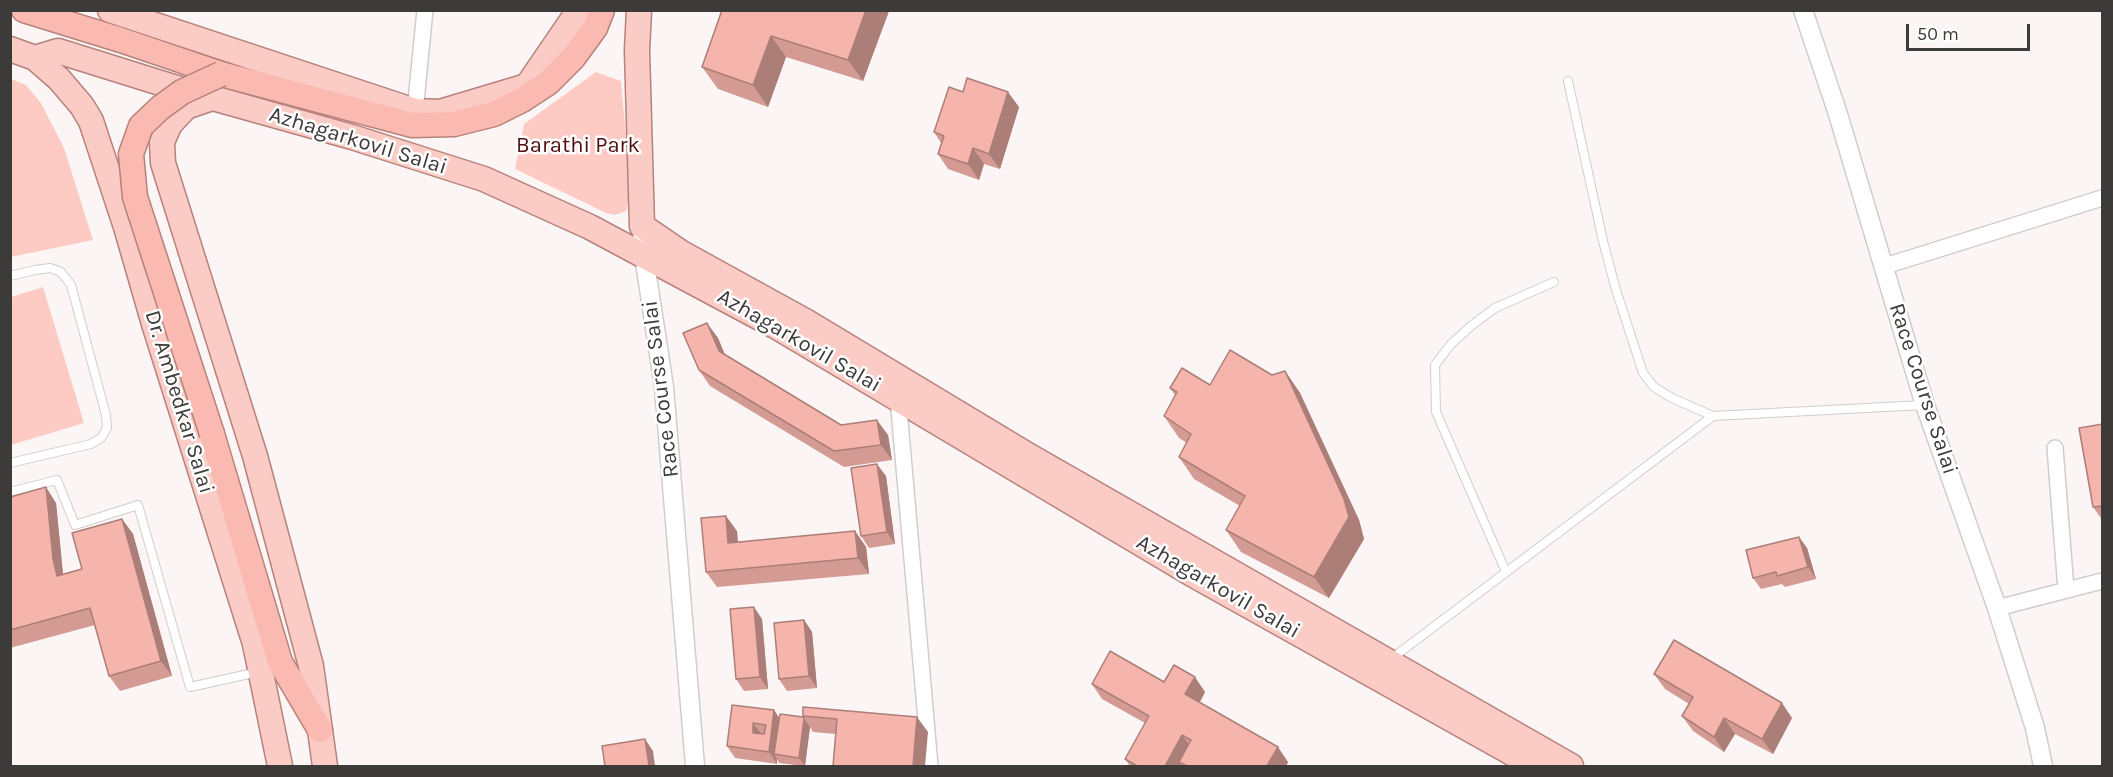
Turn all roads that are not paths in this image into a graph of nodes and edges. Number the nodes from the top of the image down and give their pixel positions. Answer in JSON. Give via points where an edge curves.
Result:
{"nodes":[{"id":1,"x":24,"y":10,"type":"edge"},
{"id":2,"x":110,"y":10,"type":"edge"},
{"id":3,"x":425,"y":10,"type":"edge"},
{"id":4,"x":579,"y":10,"type":"edge"},
{"id":5,"x":602,"y":10,"type":"edge"},
{"id":6,"x":639,"y":10,"type":"edge"},
{"id":7,"x":1803,"y":10,"type":"edge"},
{"id":8,"x":10,"y":49,"type":"edge"},
{"id":9,"x":35,"y":58,"type":"junction"},
{"id":10,"x":221,"y":74,"type":"junction"},
{"id":11,"x":1568,"y":81,"type":"dead end"},
{"id":12,"x":212,"y":98,"type":"junction"},
{"id":13,"x":415,"y":111,"type":"junction"},
{"id":14,"x":2103,"y":198,"type":"edge"},
{"id":15,"x":642,"y":226,"type":"junction"},
{"id":16,"x":609,"y":237,"type":"junction"},
{"id":17,"x":644,"y":256,"type":"junction"},
{"id":18,"x":1885,"y":266,"type":"junction"},
{"id":19,"x":10,"y":276,"type":"edge"},
{"id":20,"x":1554,"y":282,"type":"dead end"},
{"id":21,"x":898,"y":398,"type":"junction"},
{"id":22,"x":1926,"y":405,"type":"junction"},
{"id":23,"x":1713,"y":416,"type":"junction"},
{"id":24,"x":2055,"y":448,"type":"dead end"},
{"id":25,"x":10,"y":463,"type":"edge"},
{"id":26,"x":10,"y":492,"type":"edge"},
{"id":27,"x":1506,"y":572,"type":"junction"},
{"id":28,"x":2103,"y":581,"type":"edge"},
{"id":29,"x":2066,"y":590,"type":"junction"},
{"id":30,"x":1997,"y":608,"type":"junction"},
{"id":31,"x":1382,"y":669,"type":"junction"},
{"id":32,"x":260,"y":672,"type":"junction"},
{"id":33,"x":320,"y":730,"type":"junction"},
{"id":34,"x":280,"y":766,"type":"edge"},
{"id":35,"x":325,"y":766,"type":"edge"},
{"id":36,"x":695,"y":766,"type":"edge"},
{"id":37,"x":930,"y":766,"type":"edge"},
{"id":38,"x":1535,"y":766,"type":"edge"},
{"id":39,"x":1571,"y":766,"type":"edge"},
{"id":40,"x":2043,"y":766,"type":"edge"}],
"edges":[{"from":1,"to":10,"type":"highway"},
{"from":2,"to":13,"type":"main road","name":"Azhagarkovil Salai"},
{"from":3,"to":13,"type":"street"},
{"from":4,"to":13,"type":"main road","name":"Azhagarkovil Salai","via":[[527,86],[440,112]]},
{"from":5,"to":10,"type":"highway","via":[[595,28],[548,84],[494,114],[454,124],[412,125]]},
{"from":6,"to":15,"type":"main road","name":"Race Course Salai"},
{"from":7,"to":18,"type":"street","name":"Race Course Salai"},
{"from":8,"to":9,"type":"main road"},
{"from":9,"to":12,"type":"main road","name":"Azhagarkovil Salai","via":[[58,51]]},
{"from":9,"to":32,"type":"main road","name":"Dr. Ambedkar Salai","via":[[59,79],[91,121],[255,644]]},
{"from":10,"to":33,"type":"highway","bridge":true,"via":[[182,92],[141,126],[131,154],[135,197],[212,434],[280,663]]},
{"from":11,"to":23,"type":"lane","via":[[1603,241],[1643,373],[1654,387]]},
{"from":12,"to":16,"type":"main road","name":"Azhagarkovil Salai","via":[[483,179]]},
{"from":12,"to":33,"type":"main road","via":[[186,106],[170,124],[162,142],[163,163],[255,456],[311,666]]},
{"from":14,"to":18,"type":"street"},
{"from":15,"to":16,"type":"main road"},
{"from":15,"to":17,"type":"street","name":"Race Course Salai"},
{"from":15,"to":31,"type":"main road","name":"Azhagarkovil Salai"},
{"from":16,"to":17,"type":"main road","name":"Azhagarkovil Salai"},
{"from":17,"to":21,"type":"main road","name":"Azhagarkovil Salai"},
{"from":17,"to":36,"type":"street","name":"Race Course Salai","via":[[664,387]]},
{"from":18,"to":22,"type":"street","name":"Race Course Salai"},
{"from":19,"to":25,"type":"lane","via":[[50,268],[61,272],[71,285],[107,428],[91,444]]},
{"from":20,"to":27,"type":"lane","via":[[1495,308],[1451,344],[1435,364],[1437,412]]},
{"from":21,"to":31,"type":"main road","name":"Azhagarkovil Salai","via":[[1190,573]]},
{"from":21,"to":37,"type":"street"},
{"from":22,"to":23,"type":"lane"},
{"from":22,"to":30,"type":"street","name":"Race Course Salai"},
{"from":23,"to":27,"type":"lane"},
{"from":24,"to":29,"type":"street"},
{"from":26,"to":32,"type":"lane","via":[[57,480],[75,525],[138,505],[190,687]]},
{"from":27,"to":31,"type":"lane"},
{"from":28,"to":29,"type":"street"},
{"from":29,"to":30,"type":"street"},
{"from":30,"to":40,"type":"street","name":"Race Course Salai"},
{"from":31,"to":38,"type":"main road","name":"Azhagarkovil Salai"},
{"from":31,"to":39,"type":"main road","name":"Azhagarkovil Salai"},
{"from":32,"to":34,"type":"main road","name":"Dr. Ambedkar Salai"},
{"from":33,"to":35,"type":"main road"}]}
